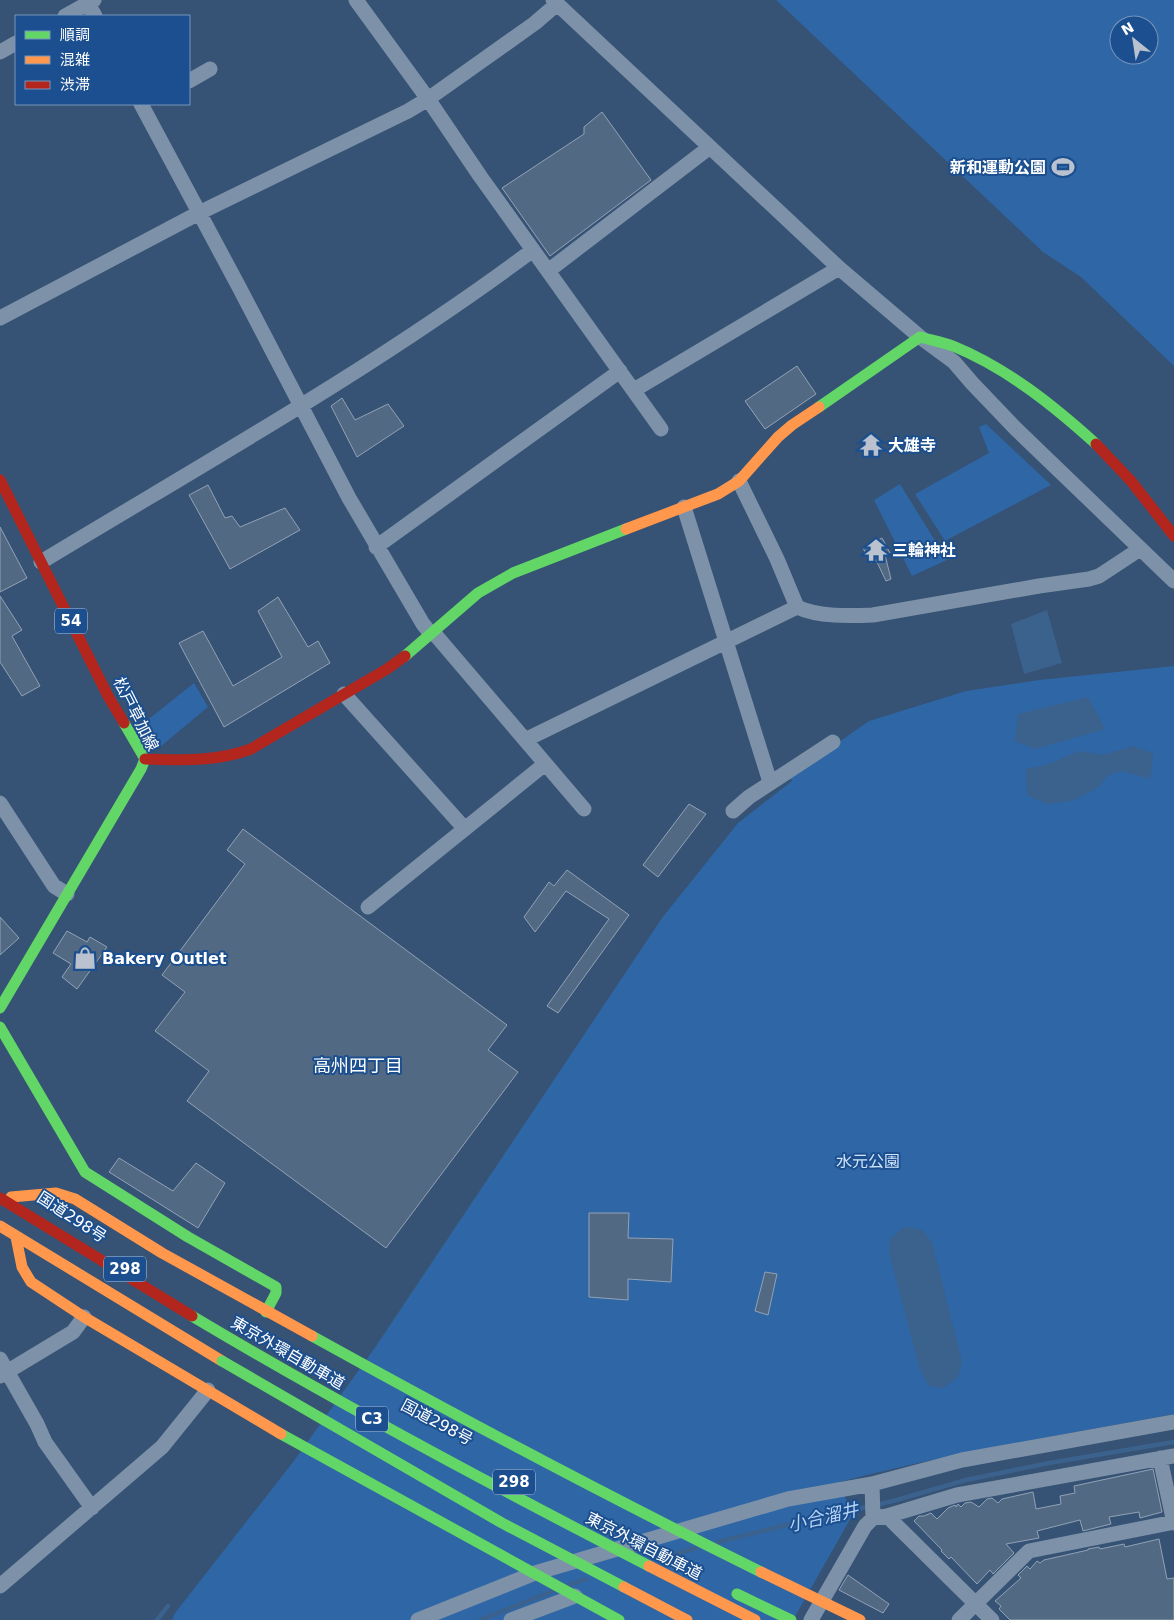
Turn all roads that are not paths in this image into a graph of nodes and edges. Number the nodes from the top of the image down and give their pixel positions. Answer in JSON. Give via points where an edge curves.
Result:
{"nodes":[{"id":1,"x":356,"y":0,"type":"edge"},
{"id":2,"x":555,"y":2,"type":"edge"},
{"id":3,"x":91,"y":5,"type":"edge"},
{"id":4,"x":67,"y":15,"type":"edge"},
{"id":5,"x":15,"y":44,"type":"edge"},
{"id":6,"x":0,"y":52,"type":"edge"},
{"id":7,"x":210,"y":69,"type":"dead end"},
{"id":8,"x":190,"y":80,"type":"edge"},
{"id":9,"x":428,"y":99,"type":"junction"},
{"id":10,"x":144,"y":105,"type":"edge"},
{"id":11,"x":710,"y":147,"type":"junction"},
{"id":12,"x":199,"y":213,"type":"junction"},
{"id":13,"x":533,"y":250,"type":"junction"},
{"id":14,"x":839,"y":268,"type":"junction"},
{"id":15,"x":548,"y":271,"type":"junction"},
{"id":16,"x":0,"y":318,"type":"edge"},
{"id":17,"x":920,"y":337,"type":"junction"},
{"id":18,"x":620,"y":371,"type":"junction"},
{"id":19,"x":634,"y":390,"type":"junction"},
{"id":20,"x":300,"y":407,"type":"junction"},
{"id":21,"x":661,"y":428,"type":"dead end"},
{"id":22,"x":0,"y":480,"type":"edge"},
{"id":23,"x":739,"y":481,"type":"junction"},
{"id":24,"x":684,"y":507,"type":"junction"},
{"id":25,"x":1174,"y":536,"type":"edge"},
{"id":26,"x":376,"y":547,"type":"junction"},
{"id":27,"x":1140,"y":548,"type":"junction"},
{"id":28,"x":41,"y":562,"type":"junction"},
{"id":29,"x":1174,"y":580,"type":"edge"},
{"id":30,"x":797,"y":608,"type":"junction"},
{"id":31,"x":432,"y":633,"type":"junction"},
{"id":32,"x":726,"y":642,"type":"junction"},
{"id":33,"x":344,"y":694,"type":"junction"},
{"id":34,"x":525,"y":740,"type":"junction"},
{"id":35,"x":833,"y":742,"type":"dead end"},
{"id":36,"x":145,"y":760,"type":"junction"},
{"id":37,"x":545,"y":764,"type":"junction"},
{"id":38,"x":770,"y":782,"type":"junction"},
{"id":39,"x":0,"y":803,"type":"edge"},
{"id":40,"x":584,"y":809,"type":"dead end"},
{"id":41,"x":733,"y":811,"type":"dead end"},
{"id":42,"x":465,"y":829,"type":"junction"},
{"id":43,"x":67,"y":894,"type":"junction"},
{"id":44,"x":368,"y":907,"type":"dead end"},
{"id":45,"x":0,"y":1008,"type":"edge"},
{"id":46,"x":0,"y":1026,"type":"edge"},
{"id":47,"x":0,"y":1189,"type":"edge"},
{"id":48,"x":6,"y":1197,"type":"edge"},
{"id":49,"x":0,"y":1214,"type":"edge"},
{"id":50,"x":0,"y":1226,"type":"edge"},
{"id":51,"x":16,"y":1237,"type":"junction"},
{"id":52,"x":105,"y":1276,"type":"dead end"},
{"id":53,"x":122,"y":1286,"type":"dead end"},
{"id":54,"x":266,"y":1312,"type":"junction"},
{"id":55,"x":84,"y":1317,"type":"junction"},
{"id":56,"x":2,"y":1369,"type":"edge"},
{"id":57,"x":208,"y":1390,"type":"junction"},
{"id":58,"x":401,"y":1422,"type":"dead end"},
{"id":59,"x":1174,"y":1422,"type":"edge"},
{"id":60,"x":1167,"y":1457,"type":"edge"},
{"id":61,"x":872,"y":1484,"type":"junction"},
{"id":62,"x":92,"y":1508,"type":"junction"},
{"id":63,"x":526,"y":1516,"type":"dead end"},
{"id":64,"x":880,"y":1517,"type":"junction"},
{"id":65,"x":1174,"y":1522,"type":"edge"},
{"id":66,"x":678,"y":1531,"type":"junction"},
{"id":67,"x":622,"y":1537,"type":"dead end"},
{"id":68,"x":587,"y":1548,"type":"dead end"},
{"id":69,"x":649,"y":1550,"type":"dead end"},
{"id":70,"x":614,"y":1561,"type":"dead end"},
{"id":71,"x":535,"y":1573,"type":"junction"},
{"id":72,"x":0,"y":1586,"type":"edge"},
{"id":73,"x":729,"y":1590,"type":"dead end"},
{"id":74,"x":573,"y":1595,"type":"junction"},
{"id":75,"x":822,"y":1602,"type":"junction"},
{"id":76,"x":976,"y":1603,"type":"junction"},
{"id":77,"x":418,"y":1620,"type":"edge"},
{"id":78,"x":511,"y":1620,"type":"edge"},
{"id":79,"x":619,"y":1620,"type":"edge"},
{"id":80,"x":687,"y":1620,"type":"edge"},
{"id":81,"x":755,"y":1620,"type":"edge"},
{"id":82,"x":791,"y":1620,"type":"edge"},
{"id":83,"x":811,"y":1620,"type":"edge"},
{"id":84,"x":860,"y":1620,"type":"edge"},
{"id":85,"x":959,"y":1620,"type":"edge"},
{"id":86,"x":992,"y":1620,"type":"edge"}],
"edges":[{"from":1,"to":9,"type":"street"},
{"from":2,"to":9,"type":"street","via":[[535,23]]},
{"from":2,"to":11,"type":"street"},
{"from":3,"to":4,"type":"street"},
{"from":5,"to":6,"type":"street"},
{"from":7,"to":8,"type":"street"},
{"from":9,"to":12,"type":"street"},
{"from":9,"to":13,"type":"street"},
{"from":10,"to":12,"type":"street"},
{"from":11,"to":14,"type":"street"},
{"from":11,"to":15,"type":"street"},
{"from":12,"to":16,"type":"street"},
{"from":12,"to":20,"type":"street"},
{"from":13,"to":15,"type":"street"},
{"from":13,"to":20,"type":"street","via":[[397,346]]},
{"from":14,"to":17,"type":"street"},
{"from":14,"to":19,"type":"street"},
{"from":15,"to":18,"type":"street"},
{"from":17,"to":23,"type":"main road","via":[[792,425]]},
{"from":17,"to":25,"type":"main road","via":[[953,346],[984,362],[1048,404],[1114,462]]},
{"from":17,"to":27,"type":"street","via":[[954,362],[1016,429]]},
{"from":18,"to":19,"type":"street"},
{"from":18,"to":26,"type":"street"},
{"from":19,"to":21,"type":"street"},
{"from":20,"to":26,"type":"street"},
{"from":20,"to":28,"type":"street"},
{"from":22,"to":28,"type":"main road","name":"松戸草加線","number":"54"},
{"from":23,"to":24,"type":"main road","via":[[718,494]]},
{"from":23,"to":30,"type":"street"},
{"from":24,"to":31,"type":"main road","via":[[513,573],[478,593]]},
{"from":24,"to":32,"type":"street"},
{"from":26,"to":31,"type":"street","via":[[423,624]]},
{"from":27,"to":29,"type":"street"},
{"from":27,"to":30,"type":"street","via":[[1100,576],[1089,579],[873,615],[806,612]]},
{"from":28,"to":36,"type":"main road","name":"松戸草加線","number":"54","via":[[108,696]]},
{"from":30,"to":32,"type":"street"},
{"from":31,"to":33,"type":"main road","via":[[387,669]]},
{"from":31,"to":34,"type":"street"},
{"from":32,"to":34,"type":"street"},
{"from":32,"to":38,"type":"street"},
{"from":33,"to":36,"type":"main road","via":[[234,756],[197,761]]},
{"from":33,"to":42,"type":"street"},
{"from":34,"to":37,"type":"street"},
{"from":35,"to":38,"type":"street"},
{"from":36,"to":43,"type":"main road","name":"松戸草加線"},
{"from":37,"to":40,"type":"street"},
{"from":37,"to":42,"type":"street"},
{"from":38,"to":41,"type":"street"},
{"from":39,"to":43,"type":"street","via":[[54,886]]},
{"from":42,"to":44,"type":"street"},
{"from":43,"to":45,"type":"main road","name":"松戸草加線"},
{"from":46,"to":54,"type":"main road","via":[[85,1172],[188,1237],[276,1287]]},
{"from":47,"to":48,"type":"main road","name":"国道298号","number":"298"},
{"from":48,"to":54,"type":"main road","via":[[56,1193],[75,1199]]},
{"from":48,"to":58,"type":"main road","name":"国道298号","number":"298","via":[[139,1278]]},
{"from":48,"to":81,"type":"main road","name":"東京外環自動車道","number":"C3","bridge":true,"via":[[219,1332],[380,1423],[554,1518]]},
{"from":49,"to":52,"type":"main road"},
{"from":50,"to":51,"type":"main road","number":"298"},
{"from":51,"to":55,"type":"main road","via":[[22,1267],[30,1282]]},
{"from":51,"to":80,"type":"main road","number":"298","bridge":true,"via":[[502,1523]]},
{"from":53,"to":63,"type":"main road","name":"東京外環自動車道","number":"C3"},
{"from":54,"to":66,"type":"main road"},
{"from":55,"to":56,"type":"street","via":[[73,1332]]},
{"from":55,"to":57,"type":"main road"},
{"from":56,"to":62,"type":"street","via":[[45,1442]]},
{"from":57,"to":62,"type":"street","via":[[162,1447]]},
{"from":57,"to":71,"type":"main road","via":[[260,1422]]},
{"from":59,"to":61,"type":"street","via":[[962,1460]]},
{"from":60,"to":64,"type":"street","via":[[995,1487]]},
{"from":60,"to":65,"type":"street"},
{"from":61,"to":64,"type":"street"},
{"from":61,"to":66,"type":"street","via":[[788,1499]]},
{"from":62,"to":72,"type":"street"},
{"from":64,"to":75,"type":"street","via":[[865,1526]]},
{"from":64,"to":76,"type":"street"},
{"from":65,"to":76,"type":"street","via":[[1029,1551]]},
{"from":66,"to":71,"type":"street"},
{"from":66,"to":75,"type":"main road"},
{"from":67,"to":69,"type":"main road"},
{"from":68,"to":70,"type":"main road","name":"東京外環自動車道"},
{"from":71,"to":74,"type":"main road"},
{"from":71,"to":77,"type":"street"},
{"from":73,"to":82,"type":"main road","bridge":true},
{"from":74,"to":78,"type":"street"},
{"from":74,"to":79,"type":"main road"},
{"from":75,"to":83,"type":"street"},
{"from":75,"to":84,"type":"main road"},
{"from":76,"to":85,"type":"street"},
{"from":76,"to":86,"type":"street"}]}
